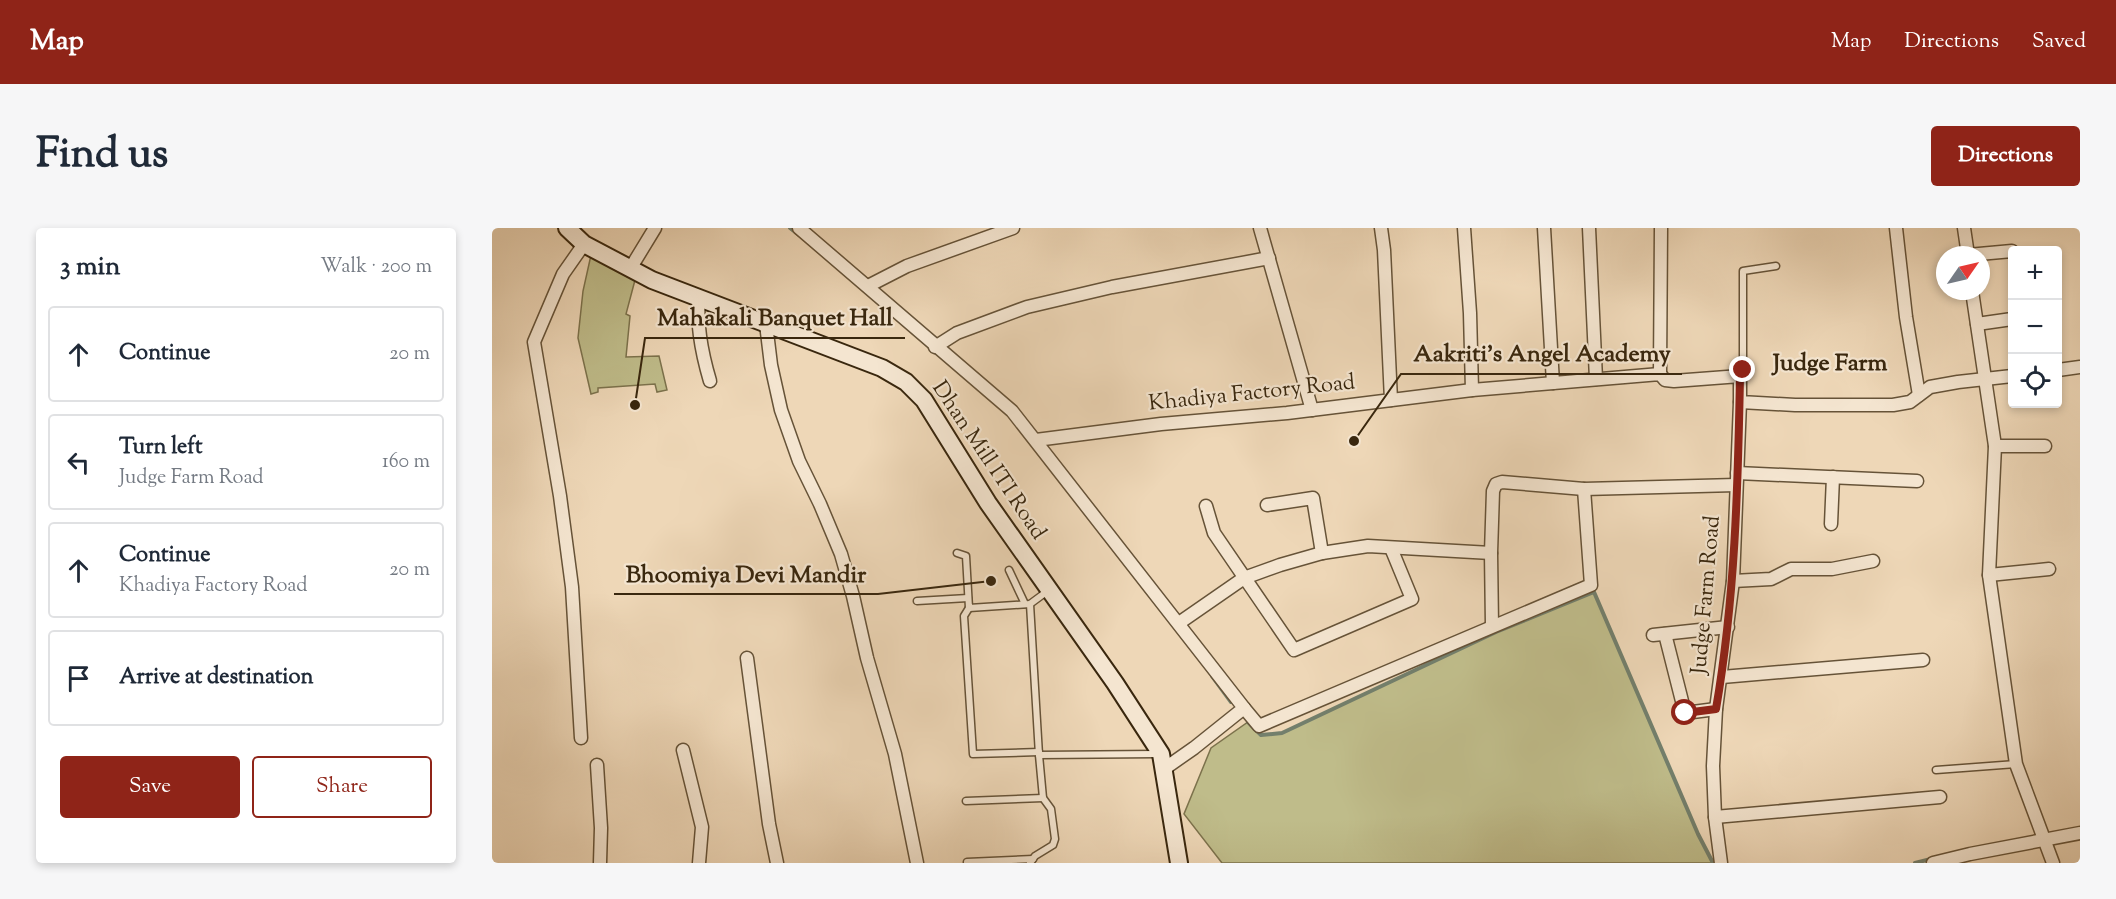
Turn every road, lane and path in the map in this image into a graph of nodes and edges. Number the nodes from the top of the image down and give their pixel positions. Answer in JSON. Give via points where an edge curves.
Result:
{"nodes":[{"id":1,"x":567,"y":228,"type":"edge"},
{"id":2,"x":655,"y":228,"type":"edge"},
{"id":3,"x":799,"y":228,"type":"edge"},
{"id":4,"x":1013,"y":228,"type":"edge"},
{"id":5,"x":1260,"y":228,"type":"edge"},
{"id":6,"x":1381,"y":228,"type":"edge"},
{"id":7,"x":1464,"y":228,"type":"edge"},
{"id":8,"x":1544,"y":228,"type":"edge"},
{"id":9,"x":1589,"y":228,"type":"edge"},
{"id":10,"x":1661,"y":228,"type":"edge"},
{"id":11,"x":1896,"y":228,"type":"edge"},
{"id":12,"x":1964,"y":228,"type":"edge"},
{"id":13,"x":584,"y":244,"type":"junction"},
{"id":14,"x":1967,"y":246,"type":"edge"},
{"id":15,"x":2008,"y":251,"type":"edge"},
{"id":16,"x":1990,"y":253,"type":"edge"},
{"id":17,"x":1269,"y":258,"type":"junction"},
{"id":18,"x":1776,"y":266,"type":"dead end"},
{"id":19,"x":630,"y":269,"type":"junction"},
{"id":20,"x":868,"y":286,"type":"junction"},
{"id":21,"x":699,"y":298,"type":"junction"},
{"id":22,"x":1973,"y":300,"type":"edge"},
{"id":23,"x":2008,"y":320,"type":"edge"},
{"id":24,"x":766,"y":324,"type":"junction"},
{"id":25,"x":1977,"y":324,"type":"junction"},
{"id":26,"x":936,"y":346,"type":"junction"},
{"id":27,"x":2080,"y":368,"type":"edge"},
{"id":28,"x":2062,"y":370,"type":"edge"},
{"id":29,"x":1660,"y":374,"type":"junction"},
{"id":30,"x":1740,"y":376,"type":"junction"},
{"id":31,"x":2008,"y":377,"type":"edge"},
{"id":32,"x":1596,"y":379,"type":"junction"},
{"id":33,"x":1986,"y":379,"type":"junction"},
{"id":34,"x":710,"y":381,"type":"dead end"},
{"id":35,"x":1553,"y":382,"type":"junction"},
{"id":36,"x":1472,"y":390,"type":"junction"},
{"id":37,"x":1919,"y":395,"type":"junction"},
{"id":38,"x":1391,"y":400,"type":"junction"},
{"id":39,"x":1740,"y":402,"type":"junction"},
{"id":40,"x":1312,"y":410,"type":"junction"},
{"id":41,"x":1036,"y":440,"type":"junction"},
{"id":42,"x":1995,"y":446,"type":"junction"},
{"id":43,"x":2045,"y":446,"type":"dead end"},
{"id":44,"x":1833,"y":477,"type":"junction"},
{"id":45,"x":1737,"y":479,"type":"junction"},
{"id":46,"x":1917,"y":481,"type":"dead end"},
{"id":47,"x":1584,"y":489,"type":"junction"},
{"id":48,"x":1267,"y":505,"type":"dead end"},
{"id":49,"x":1206,"y":506,"type":"dead end"},
{"id":50,"x":1831,"y":525,"type":"dead end"},
{"id":51,"x":1390,"y":548,"type":"junction"},
{"id":52,"x":957,"y":553,"type":"dead end"},
{"id":53,"x":1322,"y":553,"type":"junction"},
{"id":54,"x":1491,"y":553,"type":"junction"},
{"id":55,"x":1873,"y":561,"type":"dead end"},
{"id":56,"x":2049,"y":569,"type":"dead end"},
{"id":57,"x":1009,"y":570,"type":"dead end"},
{"id":58,"x":1989,"y":575,"type":"junction"},
{"id":59,"x":1244,"y":578,"type":"junction"},
{"id":60,"x":1733,"y":580,"type":"junction"},
{"id":61,"x":1049,"y":591,"type":"junction"},
{"id":62,"x":968,"y":598,"type":"junction"},
{"id":63,"x":917,"y":601,"type":"dead end"},
{"id":64,"x":1028,"y":604,"type":"junction"},
{"id":65,"x":969,"y":608,"type":"junction"},
{"id":66,"x":1179,"y":623,"type":"junction"},
{"id":67,"x":1492,"y":626,"type":"junction"},
{"id":68,"x":1728,"y":627,"type":"junction"},
{"id":69,"x":747,"y":658,"type":"dead end"},
{"id":70,"x":1923,"y":660,"type":"dead end"},
{"id":71,"x":1722,"y":677,"type":"junction"},
{"id":72,"x":1244,"y":708,"type":"junction"},
{"id":73,"x":1716,"y":709,"type":"junction"},
{"id":74,"x":581,"y":738,"type":"dead end"},
{"id":75,"x":683,"y":750,"type":"dead end"},
{"id":76,"x":1039,"y":754,"type":"junction"},
{"id":77,"x":1162,"y":762,"type":"junction"},
{"id":78,"x":2016,"y":764,"type":"junction"},
{"id":79,"x":597,"y":765,"type":"dead end"},
{"id":80,"x":1936,"y":770,"type":"dead end"},
{"id":81,"x":1940,"y":797,"type":"dead end"},
{"id":82,"x":1043,"y":798,"type":"junction"},
{"id":83,"x":966,"y":801,"type":"dead end"},
{"id":84,"x":1715,"y":817,"type":"junction"},
{"id":85,"x":2080,"y":833,"type":"edge"},
{"id":86,"x":2044,"y":840,"type":"junction"},
{"id":87,"x":1032,"y":861,"type":"edge"},
{"id":88,"x":967,"y":862,"type":"edge"},
{"id":89,"x":600,"y":863,"type":"edge"},
{"id":90,"x":699,"y":863,"type":"edge"},
{"id":91,"x":777,"y":863,"type":"edge"},
{"id":92,"x":917,"y":863,"type":"edge"},
{"id":93,"x":1179,"y":863,"type":"edge"},
{"id":94,"x":1721,"y":863,"type":"edge"},
{"id":95,"x":1933,"y":863,"type":"edge"},
{"id":96,"x":2053,"y":863,"type":"edge"}],
"edges":[{"from":1,"to":13,"type":"street","name":"Dhan Mill ITI Road"},
{"from":2,"to":19,"type":"street"},
{"from":3,"to":20,"type":"street"},
{"from":4,"to":20,"type":"street","via":[[907,266]]},
{"from":5,"to":17,"type":"street"},
{"from":6,"to":38,"type":"street"},
{"from":7,"to":36,"type":"street"},
{"from":8,"to":35,"type":"street"},
{"from":9,"to":32,"type":"street"},
{"from":10,"to":29,"type":"street"},
{"from":11,"to":37,"type":"street"},
{"from":12,"to":14,"type":"street"},
{"from":13,"to":19,"type":"street","name":"Dhan Mill ITI Road"},
{"from":13,"to":74,"type":"street","via":[[563,274],[534,342],[572,587]]},
{"from":15,"to":16,"type":"street"},
{"from":17,"to":26,"type":"street","via":[[1028,307],[957,333]]},
{"from":17,"to":40,"type":"street"},
{"from":18,"to":30,"type":"lane","via":[[1743,271]]},
{"from":19,"to":21,"type":"street","name":"Dhan Mill ITI Road"},
{"from":20,"to":26,"type":"street"},
{"from":21,"to":24,"type":"street","name":"Dhan Mill ITI Road"},
{"from":21,"to":34,"type":"street","via":[[700,337]]},
{"from":22,"to":25,"type":"street"},
{"from":23,"to":25,"type":"street"},
{"from":24,"to":61,"type":"street","name":"Dhan Mill ITI Road","via":[[906,381],[924,400]]},
{"from":24,"to":92,"type":"street","via":[[781,410],[841,554],[850,586],[895,754]]},
{"from":25,"to":33,"type":"street"},
{"from":26,"to":41,"type":"street","via":[[1012,411]]},
{"from":27,"to":28,"type":"street"},
{"from":29,"to":30,"type":"street","name":"Khadiya Factory Road","via":[[1665,380],[1674,381]]},
{"from":29,"to":32,"type":"street","name":"Khadiya Factory Road"},
{"from":30,"to":39,"type":"street"},
{"from":31,"to":33,"type":"street"},
{"from":32,"to":35,"type":"street","name":"Khadiya Factory Road"},
{"from":33,"to":37,"type":"street","via":[[1930,387]]},
{"from":33,"to":42,"type":"street"},
{"from":35,"to":36,"type":"street","name":"Khadiya Factory Road"},
{"from":36,"to":38,"type":"street","name":"Khadiya Factory Road"},
{"from":37,"to":39,"type":"street","via":[[1910,402],[1893,405]]},
{"from":38,"to":40,"type":"street","name":"Khadiya Factory Road"},
{"from":39,"to":45,"type":"street","name":"Judge Farm Road"},
{"from":40,"to":41,"type":"street","name":"Khadiya Factory Road"},
{"from":41,"to":66,"type":"street"},
{"from":42,"to":43,"type":"street"},
{"from":42,"to":58,"type":"street"},
{"from":44,"to":45,"type":"street"},
{"from":44,"to":46,"type":"street"},
{"from":44,"to":50,"type":"street"},
{"from":45,"to":47,"type":"street"},
{"from":45,"to":60,"type":"street","name":"Judge Farm Road"},
{"from":47,"to":54,"type":"street","via":[[1496,484]]},
{"from":47,"to":67,"type":"street","via":[[1591,585]]},
{"from":48,"to":53,"type":"street","via":[[1313,498]]},
{"from":49,"to":59,"type":"street","via":[[1214,533]]},
{"from":51,"to":53,"type":"street","via":[[1368,546]]},
{"from":51,"to":54,"type":"street"},
{"from":51,"to":59,"type":"street","via":[[1412,599],[1294,650]]},
{"from":52,"to":62,"type":"lane","via":[[966,556]]},
{"from":53,"to":59,"type":"street"},
{"from":54,"to":67,"type":"street"},
{"from":55,"to":60,"type":"street","via":[[1832,569],[1791,569],[1771,579]]},
{"from":56,"to":58,"type":"street"},
{"from":57,"to":64,"type":"lane"},
{"from":58,"to":78,"type":"street"},
{"from":59,"to":66,"type":"street"},
{"from":60,"to":68,"type":"street","name":"Judge Farm Road"},
{"from":61,"to":64,"type":"lane"},
{"from":61,"to":77,"type":"street","name":"Dhan Mill ITI Road","via":[[1115,684]]},
{"from":62,"to":63,"type":"lane"},
{"from":62,"to":65,"type":"lane"},
{"from":64,"to":65,"type":"lane"},
{"from":64,"to":76,"type":"lane"},
{"from":65,"to":76,"type":"lane","via":[[964,616],[973,754]]},
{"from":66,"to":72,"type":"street"},
{"from":67,"to":72,"type":"street","via":[[1259,726]]},
{"from":68,"to":71,"type":"street","name":"Judge Farm Road"},
{"from":68,"to":73,"type":"street","via":[[1659,634],[1685,713]]},
{"from":69,"to":91,"type":"street"},
{"from":70,"to":71,"type":"street"},
{"from":71,"to":73,"type":"street","name":"Judge Farm Road"},
{"from":72,"to":77,"type":"street","via":[[1194,748]]},
{"from":73,"to":84,"type":"street","name":"Judge Farm Road"},
{"from":75,"to":90,"type":"street","via":[[702,827]]},
{"from":76,"to":77,"type":"lane"},
{"from":76,"to":82,"type":"lane"},
{"from":77,"to":93,"type":"street","name":"Dhan Mill ITI Road"},
{"from":78,"to":80,"type":"lane"},
{"from":78,"to":86,"type":"street"},
{"from":79,"to":89,"type":"street"},
{"from":81,"to":84,"type":"street"},
{"from":82,"to":83,"type":"lane"},
{"from":82,"to":87,"type":"lane","via":[[1051,809],[1055,839]]},
{"from":84,"to":94,"type":"street","name":"Judge Farm Road"},
{"from":85,"to":86,"type":"street"},
{"from":86,"to":95,"type":"street"},
{"from":86,"to":96,"type":"street"},
{"from":87,"to":88,"type":"lane"}]}
